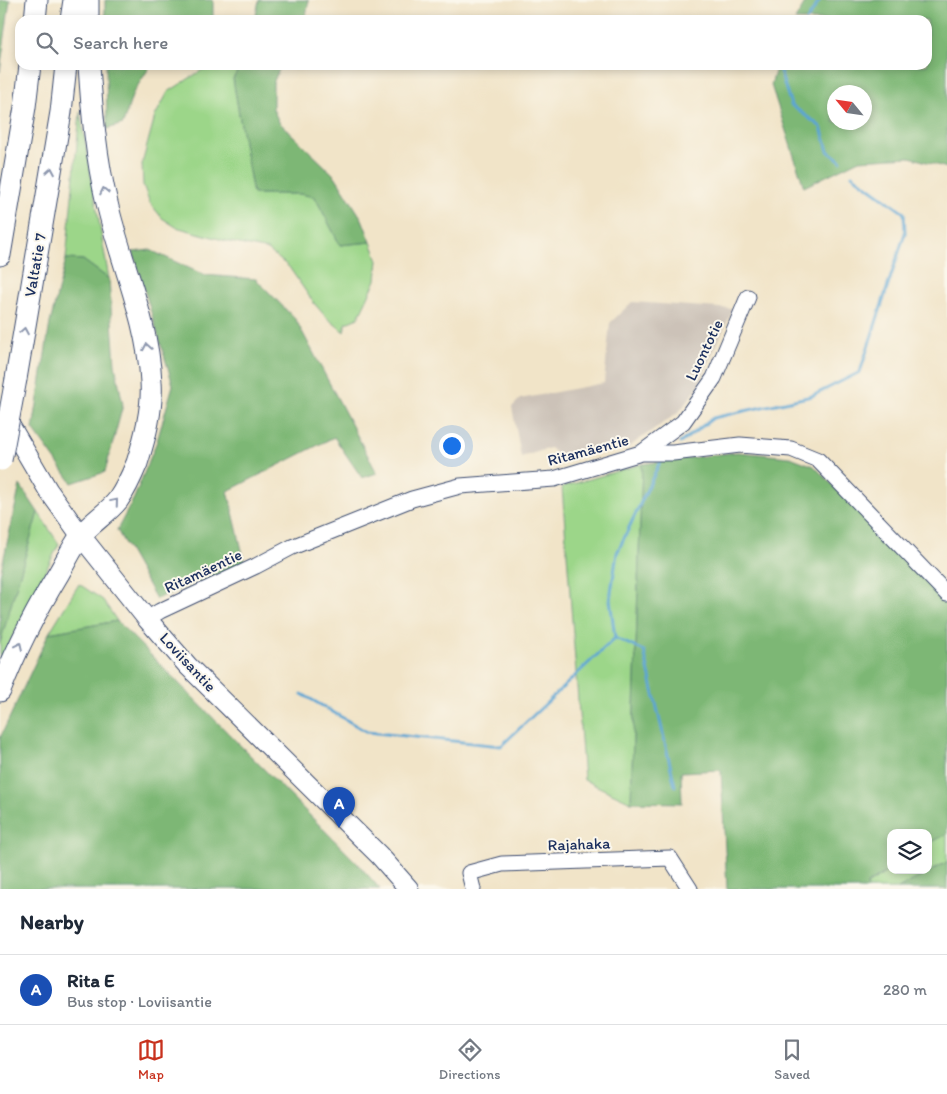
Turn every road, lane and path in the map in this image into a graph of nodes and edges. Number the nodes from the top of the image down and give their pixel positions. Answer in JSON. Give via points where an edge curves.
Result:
{"nodes":[{"id":1,"x":37,"y":0,"type":"edge"},
{"id":2,"x":74,"y":0,"type":"edge"},
{"id":3,"x":88,"y":0,"type":"edge"},
{"id":4,"x":36,"y":15,"type":"edge"},
{"id":5,"x":72,"y":15,"type":"edge"},
{"id":6,"x":88,"y":15,"type":"edge"},
{"id":7,"x":29,"y":70,"type":"edge"},
{"id":8,"x":65,"y":70,"type":"edge"},
{"id":9,"x":89,"y":70,"type":"edge"},
{"id":10,"x":25,"y":107,"type":"junction"},
{"id":11,"x":0,"y":190,"type":"edge"},
{"id":12,"x":0,"y":255,"type":"edge"},
{"id":13,"x":748,"y":297,"type":"dead end"},
{"id":14,"x":0,"y":408,"type":"edge"},
{"id":15,"x":642,"y":454,"type":"junction"},
{"id":16,"x":0,"y":462,"type":"edge"},
{"id":17,"x":81,"y":536,"type":"junction"},
{"id":18,"x":947,"y":594,"type":"edge"},
{"id":19,"x":148,"y":619,"type":"junction"},
{"id":20,"x":0,"y":691,"type":"edge"},
{"id":21,"x":409,"y":889,"type":"edge"},
{"id":22,"x":472,"y":889,"type":"edge"},
{"id":23,"x":690,"y":889,"type":"edge"}],
"edges":[{"from":1,"to":4,"type":"highway"},
{"from":2,"to":5,"type":"highway"},
{"from":3,"to":6,"type":"highway"},
{"from":7,"to":10,"type":"highway"},
{"from":16,"to":8,"type":"highway","name":"Valtatie 7","one_way":true,"bridge":true},
{"from":17,"to":9,"type":"highway","one_way":true,"via":[[118,500],[136,465],[147,427],[152,384],[144,328],[118,246],[98,160]]},
{"from":10,"to":11,"type":"highway","via":[[9,139]]},
{"from":10,"to":12,"type":"highway"},
{"from":13,"to":15,"type":"street","name":"Luontotie","via":[[714,378],[683,422]]},
{"from":14,"to":17,"type":"main road","name":"Loviisantie","via":[[48,490]]},
{"from":15,"to":18,"type":"street","name":"Ritamäentie","via":[[740,445],[790,449],[818,460]]},
{"from":15,"to":19,"type":"street","name":"Ritamäentie","via":[[554,480],[460,486],[412,499],[292,547]]},
{"from":17,"to":19,"type":"main road","name":"Loviisantie"},
{"from":20,"to":17,"type":"highway","one_way":true,"via":[[38,608]]},
{"from":19,"to":21,"type":"main road","name":"Loviisantie","via":[[188,666],[379,855]]},
{"from":22,"to":23,"type":"street","name":"Rajahaka","via":[[470,873],[502,864],[670,858]]}]}
